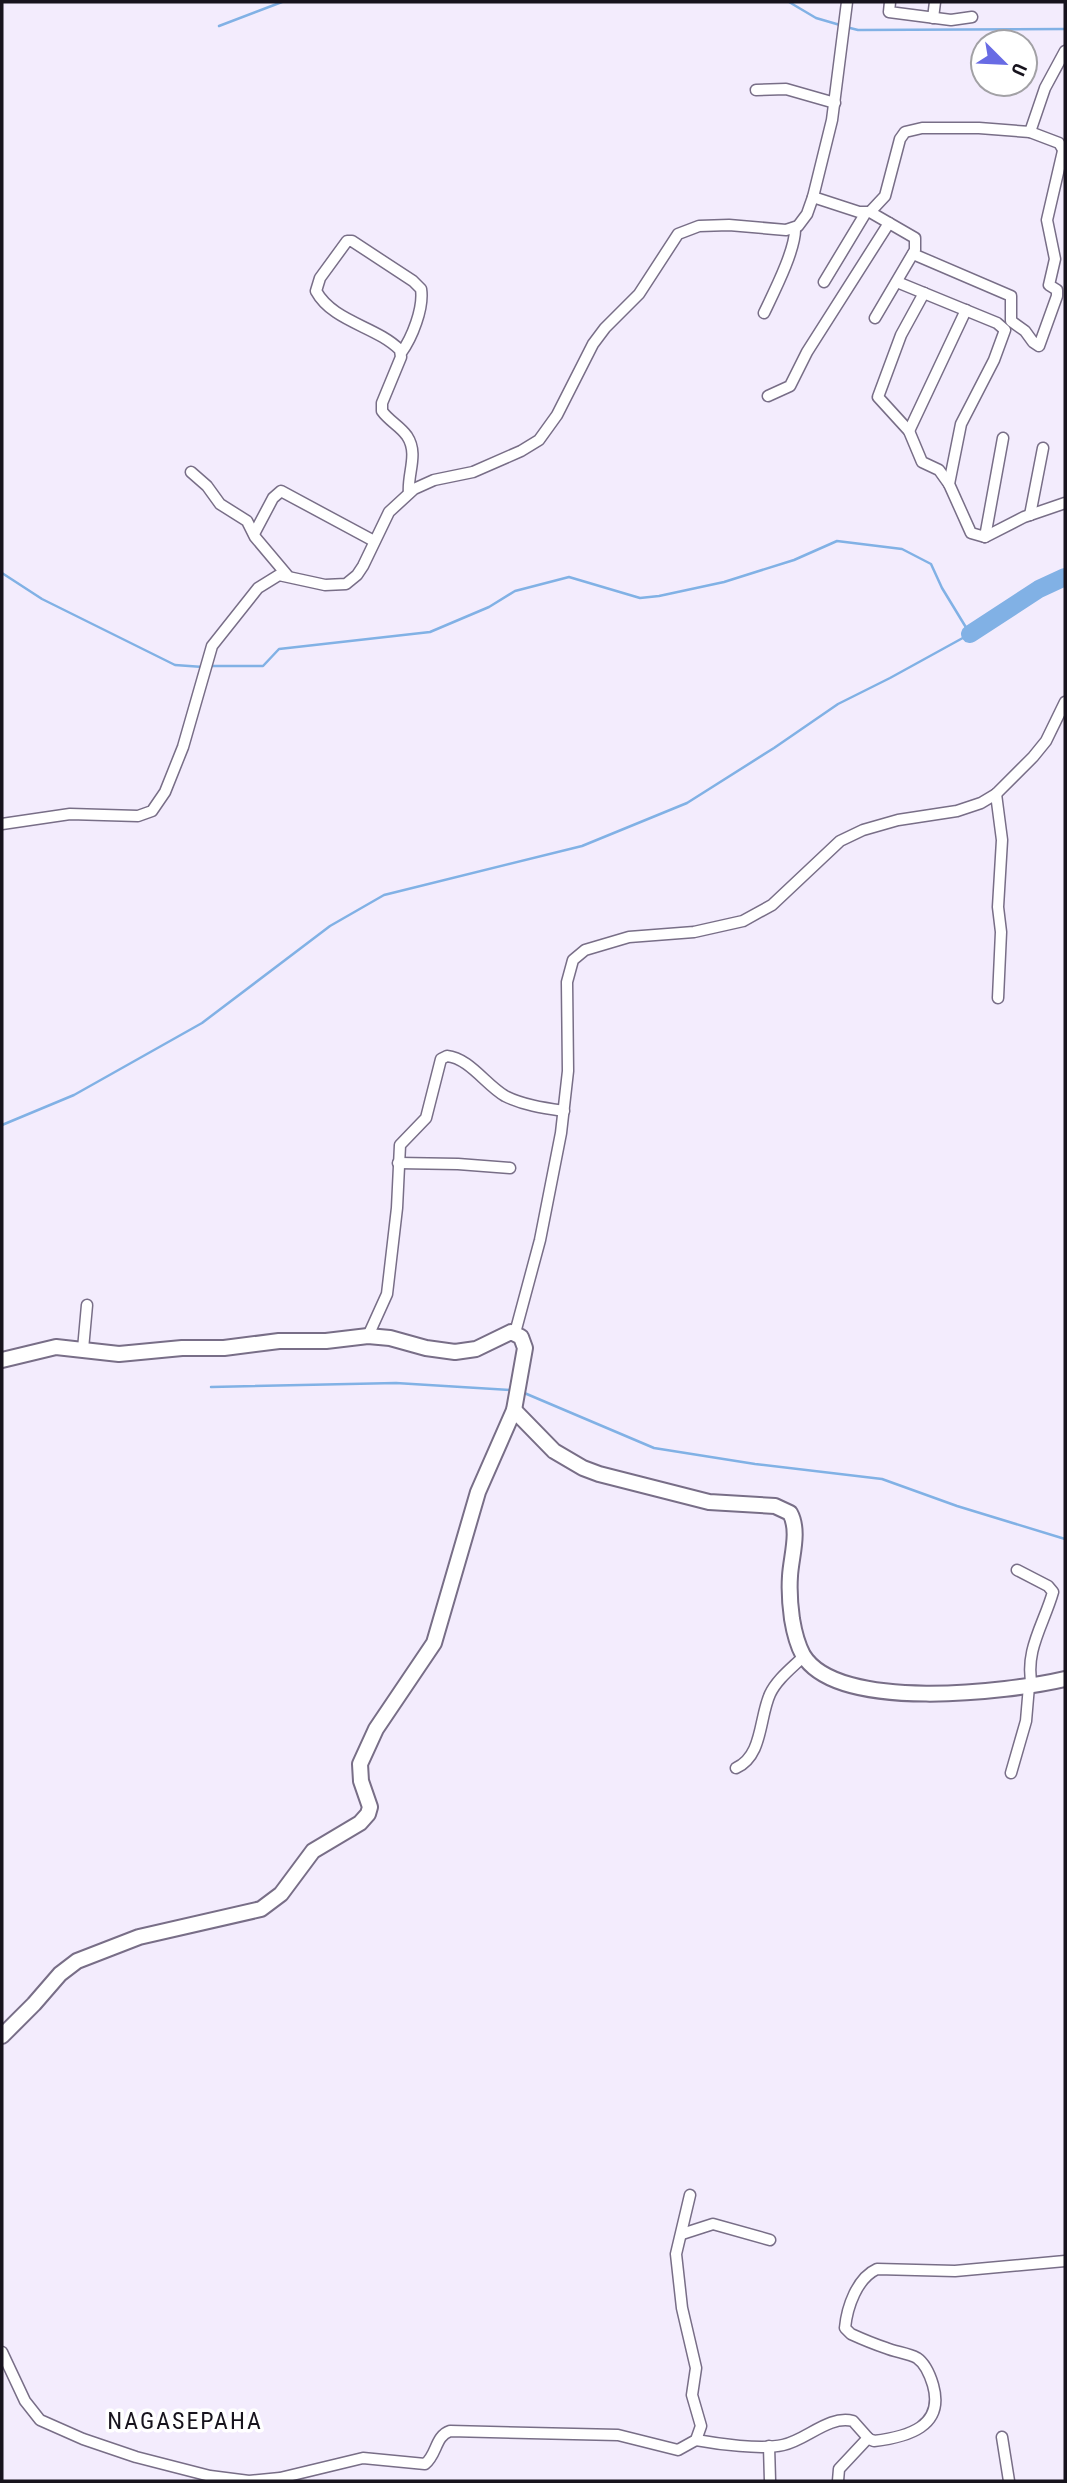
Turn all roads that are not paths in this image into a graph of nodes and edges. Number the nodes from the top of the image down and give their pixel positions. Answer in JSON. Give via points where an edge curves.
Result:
{"nodes":[{"id":1,"x":847,"y":2,"type":"edge"},
{"id":2,"x":890,"y":2,"type":"edge"},
{"id":3,"x":935,"y":2,"type":"edge"},
{"id":4,"x":972,"y":17,"type":"dead end"},
{"id":5,"x":933,"y":18,"type":"junction"},
{"id":6,"x":1065,"y":51,"type":"edge"},
{"id":7,"x":756,"y":90,"type":"dead end"},
{"id":8,"x":835,"y":103,"type":"junction"},
{"id":9,"x":1030,"y":132,"type":"junction"},
{"id":10,"x":1064,"y":152,"type":"edge"},
{"id":11,"x":813,"y":197,"type":"junction"},
{"id":12,"x":867,"y":213,"type":"junction"},
{"id":13,"x":889,"y":223,"type":"junction"},
{"id":14,"x":794,"y":228,"type":"junction"},
{"id":15,"x":913,"y":254,"type":"junction"},
{"id":16,"x":824,"y":282,"type":"dead end"},
{"id":17,"x":897,"y":282,"type":"junction"},
{"id":18,"x":924,"y":293,"type":"junction"},
{"id":19,"x":966,"y":310,"type":"junction"},
{"id":20,"x":764,"y":313,"type":"dead end"},
{"id":21,"x":875,"y":318,"type":"dead end"},
{"id":22,"x":401,"y":353,"type":"junction"},
{"id":23,"x":768,"y":396,"type":"dead end"},
{"id":24,"x":909,"y":431,"type":"junction"},
{"id":25,"x":1003,"y":438,"type":"dead end"},
{"id":26,"x":1043,"y":449,"type":"dead end"},
{"id":27,"x":191,"y":472,"type":"dead end"},
{"id":28,"x":949,"y":484,"type":"junction"},
{"id":29,"x":408,"y":493,"type":"junction"},
{"id":30,"x":1065,"y":503,"type":"edge"},
{"id":31,"x":1030,"y":515,"type":"junction"},
{"id":32,"x":254,"y":534,"type":"junction"},
{"id":33,"x":985,"y":537,"type":"junction"},
{"id":34,"x":374,"y":541,"type":"junction"},
{"id":35,"x":286,"y":575,"type":"junction"},
{"id":36,"x":1065,"y":702,"type":"edge"},
{"id":37,"x":996,"y":794,"type":"junction"},
{"id":38,"x":2,"y":824,"type":"edge"},
{"id":39,"x":998,"y":998,"type":"dead end"},
{"id":40,"x":564,"y":1111,"type":"junction"},
{"id":41,"x":398,"y":1163,"type":"junction"},
{"id":42,"x":510,"y":1168,"type":"dead end"},
{"id":43,"x":87,"y":1305,"type":"dead end"},
{"id":44,"x":515,"y":1333,"type":"junction"},
{"id":45,"x":368,"y":1336,"type":"junction"},
{"id":46,"x":83,"y":1349,"type":"junction"},
{"id":47,"x":2,"y":1360,"type":"edge"},
{"id":48,"x":517,"y":1397,"type":"junction"},
{"id":49,"x":1017,"y":1570,"type":"dead end"},
{"id":50,"x":804,"y":1656,"type":"junction"},
{"id":51,"x":1065,"y":1679,"type":"edge"},
{"id":52,"x":1030,"y":1686,"type":"junction"},
{"id":53,"x":736,"y":1768,"type":"dead end"},
{"id":54,"x":1011,"y":1773,"type":"dead end"},
{"id":55,"x":2,"y":2036,"type":"edge"},
{"id":56,"x":690,"y":2195,"type":"dead end"},
{"id":57,"x":682,"y":2234,"type":"junction"},
{"id":58,"x":770,"y":2240,"type":"dead end"},
{"id":59,"x":1065,"y":2261,"type":"edge"},
{"id":60,"x":2,"y":2352,"type":"edge"},
{"id":61,"x":1002,"y":2437,"type":"dead end"},
{"id":62,"x":868,"y":2438,"type":"junction"},
{"id":63,"x":696,"y":2440,"type":"junction"},
{"id":64,"x":769,"y":2446,"type":"junction"},
{"id":65,"x":770,"y":2481,"type":"edge"},
{"id":66,"x":838,"y":2481,"type":"edge"},
{"id":67,"x":1009,"y":2481,"type":"edge"}],
"edges":[{"from":1,"to":8,"type":"street"},
{"from":2,"to":5,"type":"street","via":[[889,12]]},
{"from":3,"to":5,"type":"street"},
{"from":4,"to":5,"type":"street"},
{"from":6,"to":9,"type":"street","via":[[1045,88]]},
{"from":7,"to":8,"type":"street","via":[[786,89]]},
{"from":8,"to":11,"type":"street"},
{"from":9,"to":10,"type":"street","via":[[1059,144]]},
{"from":9,"to":12,"type":"street","via":[[979,128],[905,132],[885,196]]},
{"from":10,"to":15,"type":"street","via":[[1047,220],[1055,258],[1049,285],[1057,290],[1057,296],[1039,346],[1011,321],[1010,296]]},
{"from":11,"to":12,"type":"street"},
{"from":11,"to":14,"type":"street","via":[[807,214]]},
{"from":12,"to":13,"type":"street"},
{"from":12,"to":16,"type":"street"},
{"from":13,"to":15,"type":"street","via":[[915,238]]},
{"from":13,"to":23,"type":"street","via":[[790,386]]},
{"from":14,"to":20,"type":"street"},
{"from":14,"to":29,"type":"street","via":[[699,226],[678,234],[639,294],[593,344],[539,440],[472,472],[434,480]]},
{"from":15,"to":17,"type":"street"},
{"from":17,"to":18,"type":"street"},
{"from":17,"to":21,"type":"street"},
{"from":18,"to":19,"type":"street"},
{"from":18,"to":24,"type":"street","via":[[901,335],[878,397]]},
{"from":19,"to":24,"type":"street"},
{"from":19,"to":28,"type":"street","via":[[1005,330],[961,424]]},
{"from":22,"to":22,"type":"street","via":[[397,346],[336,312],[316,291],[347,241],[374,254],[421,289],[414,326]]},
{"from":22,"to":29,"type":"street","via":[[382,411],[410,441]]},
{"from":24,"to":28,"type":"street","via":[[922,462],[939,470]]},
{"from":25,"to":33,"type":"street"},
{"from":26,"to":31,"type":"street"},
{"from":27,"to":32,"type":"street","via":[[219,503],[247,521]]},
{"from":28,"to":33,"type":"street","via":[[971,533]]},
{"from":29,"to":34,"type":"street","via":[[389,512]]},
{"from":30,"to":31,"type":"street"},
{"from":31,"to":33,"type":"street"},
{"from":32,"to":34,"type":"street","via":[[281,491]]},
{"from":32,"to":35,"type":"street"},
{"from":34,"to":35,"type":"street","via":[[363,566],[346,584],[324,585]]},
{"from":35,"to":38,"type":"street","via":[[273,577],[258,588],[216,640],[169,784],[152,811],[138,816],[70,814]]},
{"from":36,"to":37,"type":"street","via":[[1046,741]]},
{"from":37,"to":39,"type":"street","via":[[1002,840]]},
{"from":37,"to":40,"type":"street","via":[[957,811],[879,824],[840,841],[772,905],[743,921],[694,932],[629,937],[579,953],[569,970]]},
{"from":40,"to":41,"type":"street","via":[[505,1096],[457,1058],[443,1057],[429,1111],[401,1145]]},
{"from":40,"to":44,"type":"street","via":[[543,1229]]},
{"from":41,"to":42,"type":"street"},
{"from":41,"to":45,"type":"street","via":[[387,1294]]},
{"from":43,"to":46,"type":"street"},
{"from":44,"to":45,"type":"street","via":[[455,1352]]},
{"from":44,"to":48,"type":"street","via":[[525,1343]]},
{"from":45,"to":46,"type":"street","via":[[127,1354]]},
{"from":46,"to":47,"type":"street","via":[[46,1348]]},
{"from":48,"to":50,"type":"street","via":[[554,1451],[583,1468],[709,1502],[775,1506],[790,1513],[795,1526],[790,1599]]},
{"from":48,"to":55,"type":"street","via":[[475,1502],[434,1643],[364,1753],[359,1773],[369,1801],[368,1814],[313,1851],[272,1902],[261,1909],[139,1937],[76,1961]]},
{"from":49,"to":52,"type":"street","via":[[1053,1592],[1032,1647]]},
{"from":50,"to":52,"type":"street","via":[[819,1669],[858,1688],[968,1693]]},
{"from":50,"to":53,"type":"street","via":[[775,1685],[752,1754]]},
{"from":51,"to":52,"type":"street"},
{"from":52,"to":54,"type":"street","via":[[1026,1721]]},
{"from":56,"to":57,"type":"street"},
{"from":57,"to":58,"type":"street","via":[[713,2224]]},
{"from":57,"to":63,"type":"street","via":[[676,2262],[696,2368],[692,2395],[701,2426]]},
{"from":59,"to":62,"type":"street","via":[[955,2271],[877,2269],[867,2274],[850,2306],[845,2328],[916,2358],[929,2373],[936,2397],[932,2418],[923,2427],[886,2439]]},
{"from":60,"to":63,"type":"street","via":[[24,2401],[45,2423],[136,2457],[228,2479],[280,2478],[363,2458],[425,2464],[441,2437],[450,2431],[618,2435],[678,2450]]},
{"from":61,"to":67,"type":"street"},
{"from":62,"to":64,"type":"street","via":[[856,2422],[841,2419],[789,2443]]},
{"from":62,"to":66,"type":"street","via":[[839,2469]]},
{"from":63,"to":64,"type":"street"},
{"from":64,"to":65,"type":"street"}]}
